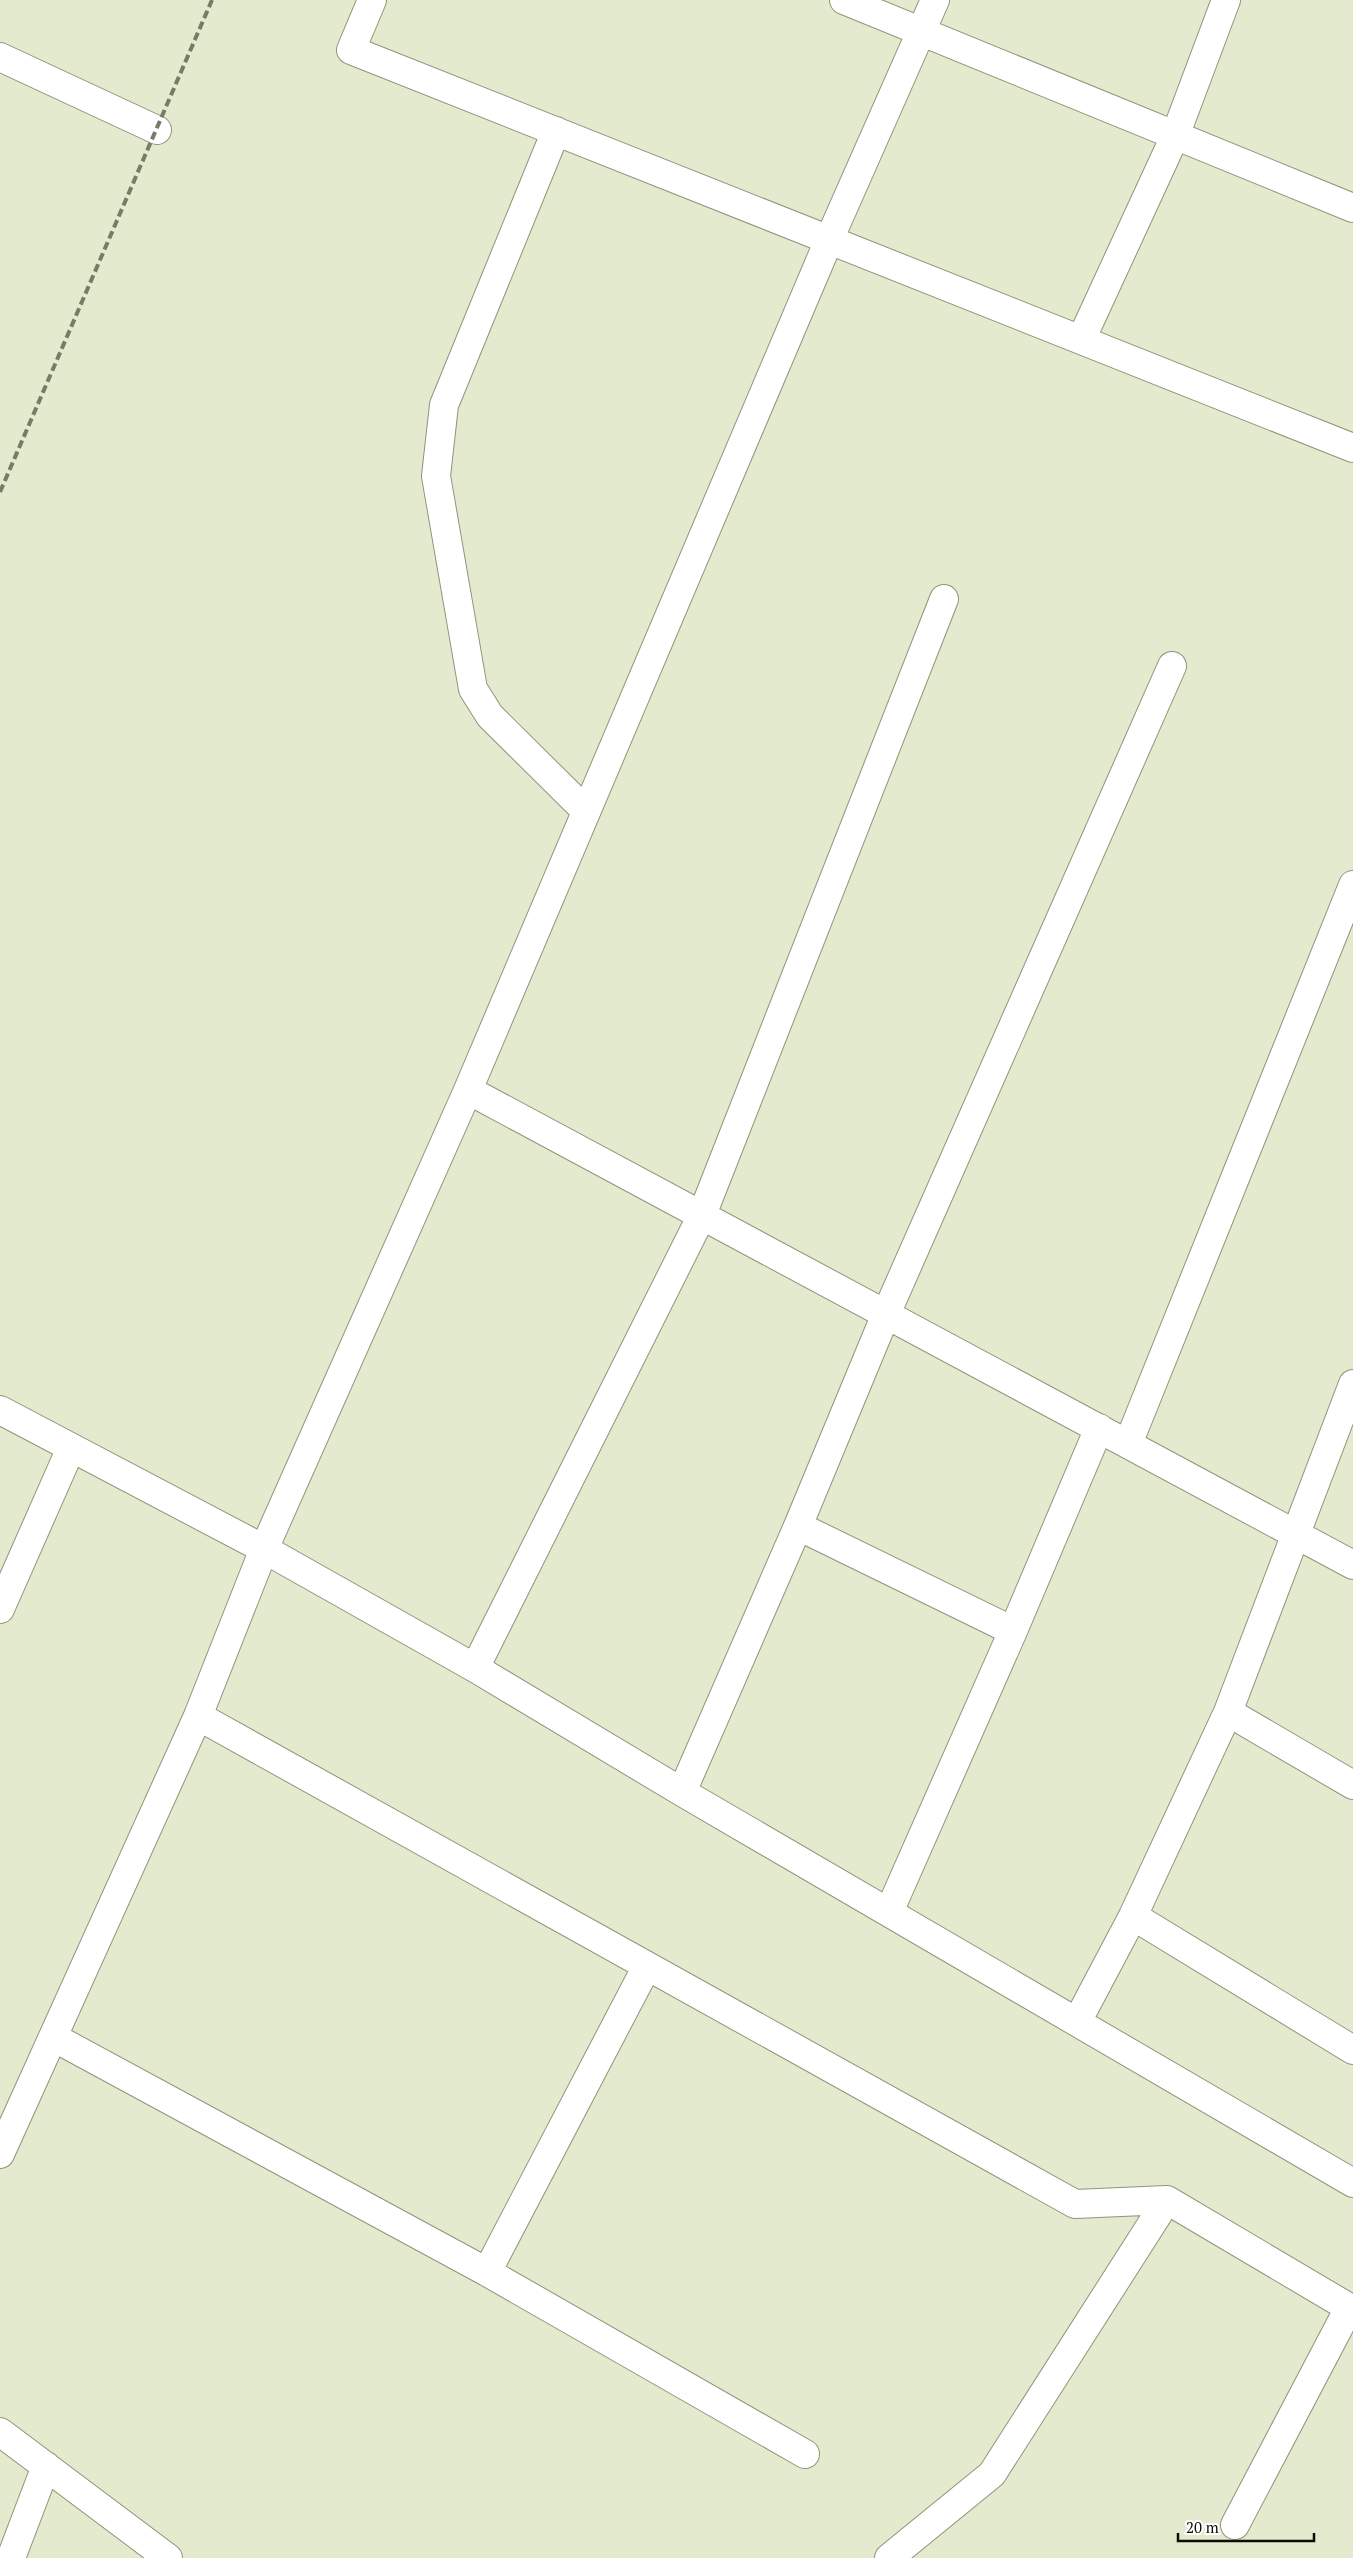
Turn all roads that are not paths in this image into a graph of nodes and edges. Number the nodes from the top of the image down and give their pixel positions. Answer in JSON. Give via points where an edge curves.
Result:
{"nodes":[{"id":1,"x":372,"y":0,"type":"edge"},
{"id":2,"x":844,"y":0,"type":"edge"},
{"id":3,"x":936,"y":0,"type":"edge"},
{"id":4,"x":1226,"y":0,"type":"edge"},
{"id":5,"x":921,"y":32,"type":"junction"},
{"id":6,"x":0,"y":57,"type":"edge"},
{"id":7,"x":157,"y":130,"type":"dead end"},
{"id":8,"x":556,"y":131,"type":"junction"},
{"id":9,"x":1175,"y":136,"type":"junction"},
{"id":10,"x":1353,"y":208,"type":"edge"},
{"id":11,"x":829,"y":240,"type":"junction"},
{"id":12,"x":1081,"y":340,"type":"junction"},
{"id":13,"x":1353,"y":448,"type":"edge"},
{"id":14,"x":944,"y":599,"type":"dead end"},
{"id":15,"x":1172,"y":666,"type":"dead end"},
{"id":16,"x":586,"y":811,"type":"junction"},
{"id":17,"x":1353,"y":885,"type":"edge"},
{"id":18,"x":468,"y":1090,"type":"junction"},
{"id":19,"x":702,"y":1215,"type":"junction"},
{"id":20,"x":886,"y":1314,"type":"junction"},
{"id":21,"x":1353,"y":1384,"type":"edge"},
{"id":22,"x":0,"y":1410,"type":"edge"},
{"id":23,"x":1099,"y":1428,"type":"junction"},
{"id":24,"x":1128,"y":1444,"type":"junction"},
{"id":25,"x":71,"y":1448,"type":"junction"},
{"id":26,"x":798,"y":1526,"type":"junction"},
{"id":27,"x":1297,"y":1535,"type":"junction"},
{"id":28,"x":264,"y":1549,"type":"junction"},
{"id":29,"x":1353,"y":1565,"type":"edge"},
{"id":30,"x":0,"y":1609,"type":"edge"},
{"id":31,"x":1013,"y":1631,"type":"junction"},
{"id":32,"x":475,"y":1668,"type":"junction"},
{"id":33,"x":1228,"y":1712,"type":"junction"},
{"id":34,"x":198,"y":1716,"type":"junction"},
{"id":35,"x":1353,"y":1785,"type":"edge"},
{"id":36,"x":682,"y":1792,"type":"junction"},
{"id":37,"x":889,"y":1912,"type":"junction"},
{"id":38,"x":1132,"y":1916,"type":"junction"},
{"id":39,"x":647,"y":1966,"type":"junction"},
{"id":40,"x":1076,"y":2022,"type":"junction"},
{"id":41,"x":53,"y":2037,"type":"junction"},
{"id":42,"x":1353,"y":2050,"type":"edge"},
{"id":43,"x":0,"y":2154,"type":"edge"},
{"id":44,"x":1353,"y":2183,"type":"edge"},
{"id":45,"x":1167,"y":2200,"type":"junction"},
{"id":46,"x":487,"y":2272,"type":"junction"},
{"id":47,"x":1351,"y":2309,"type":"edge"},
{"id":48,"x":0,"y":2432,"type":"edge"},
{"id":49,"x":805,"y":2454,"type":"dead end"},
{"id":50,"x":46,"y":2466,"type":"junction"},
{"id":51,"x":1235,"y":2524,"type":"dead end"},
{"id":52,"x":11,"y":2558,"type":"edge"},
{"id":53,"x":168,"y":2558,"type":"edge"},
{"id":54,"x":889,"y":2558,"type":"edge"}],
"edges":[{"from":1,"to":8,"type":"street","via":[[351,50]]},
{"from":2,"to":5,"type":"street"},
{"from":3,"to":5,"type":"street"},
{"from":4,"to":9,"type":"street"},
{"from":5,"to":9,"type":"street"},
{"from":5,"to":11,"type":"street"},
{"from":6,"to":7,"type":"street"},
{"from":8,"to":11,"type":"street"},
{"from":8,"to":16,"type":"street","via":[[444,404],[436,476],[472,689],[490,716]]},
{"from":9,"to":10,"type":"street"},
{"from":9,"to":12,"type":"street"},
{"from":11,"to":12,"type":"street"},
{"from":11,"to":16,"type":"street"},
{"from":12,"to":13,"type":"street"},
{"from":14,"to":19,"type":"street"},
{"from":15,"to":20,"type":"street"},
{"from":16,"to":18,"type":"street"},
{"from":17,"to":24,"type":"street"},
{"from":18,"to":19,"type":"street"},
{"from":18,"to":28,"type":"street"},
{"from":19,"to":20,"type":"street"},
{"from":19,"to":32,"type":"street"},
{"from":20,"to":23,"type":"street"},
{"from":20,"to":26,"type":"street"},
{"from":21,"to":27,"type":"street"},
{"from":22,"to":25,"type":"street"},
{"from":23,"to":24,"type":"street"},
{"from":23,"to":31,"type":"street"},
{"from":24,"to":27,"type":"street"},
{"from":25,"to":28,"type":"street"},
{"from":25,"to":30,"type":"street"},
{"from":26,"to":31,"type":"street"},
{"from":26,"to":36,"type":"street"},
{"from":27,"to":29,"type":"street"},
{"from":27,"to":33,"type":"street"},
{"from":28,"to":32,"type":"street"},
{"from":28,"to":34,"type":"street"},
{"from":31,"to":37,"type":"street"},
{"from":32,"to":36,"type":"street"},
{"from":33,"to":35,"type":"street"},
{"from":33,"to":38,"type":"street"},
{"from":34,"to":39,"type":"street"},
{"from":34,"to":41,"type":"street"},
{"from":36,"to":37,"type":"street"},
{"from":37,"to":40,"type":"street"},
{"from":38,"to":40,"type":"street"},
{"from":38,"to":42,"type":"street"},
{"from":39,"to":45,"type":"street","via":[[1074,2204]]},
{"from":39,"to":46,"type":"street"},
{"from":40,"to":44,"type":"street"},
{"from":41,"to":43,"type":"street"},
{"from":41,"to":46,"type":"street"},
{"from":45,"to":47,"type":"street"},
{"from":45,"to":54,"type":"street","via":[[992,2474]]},
{"from":46,"to":49,"type":"street"},
{"from":47,"to":51,"type":"street"},
{"from":48,"to":50,"type":"street"},
{"from":50,"to":52,"type":"street"},
{"from":50,"to":53,"type":"street"}]}
